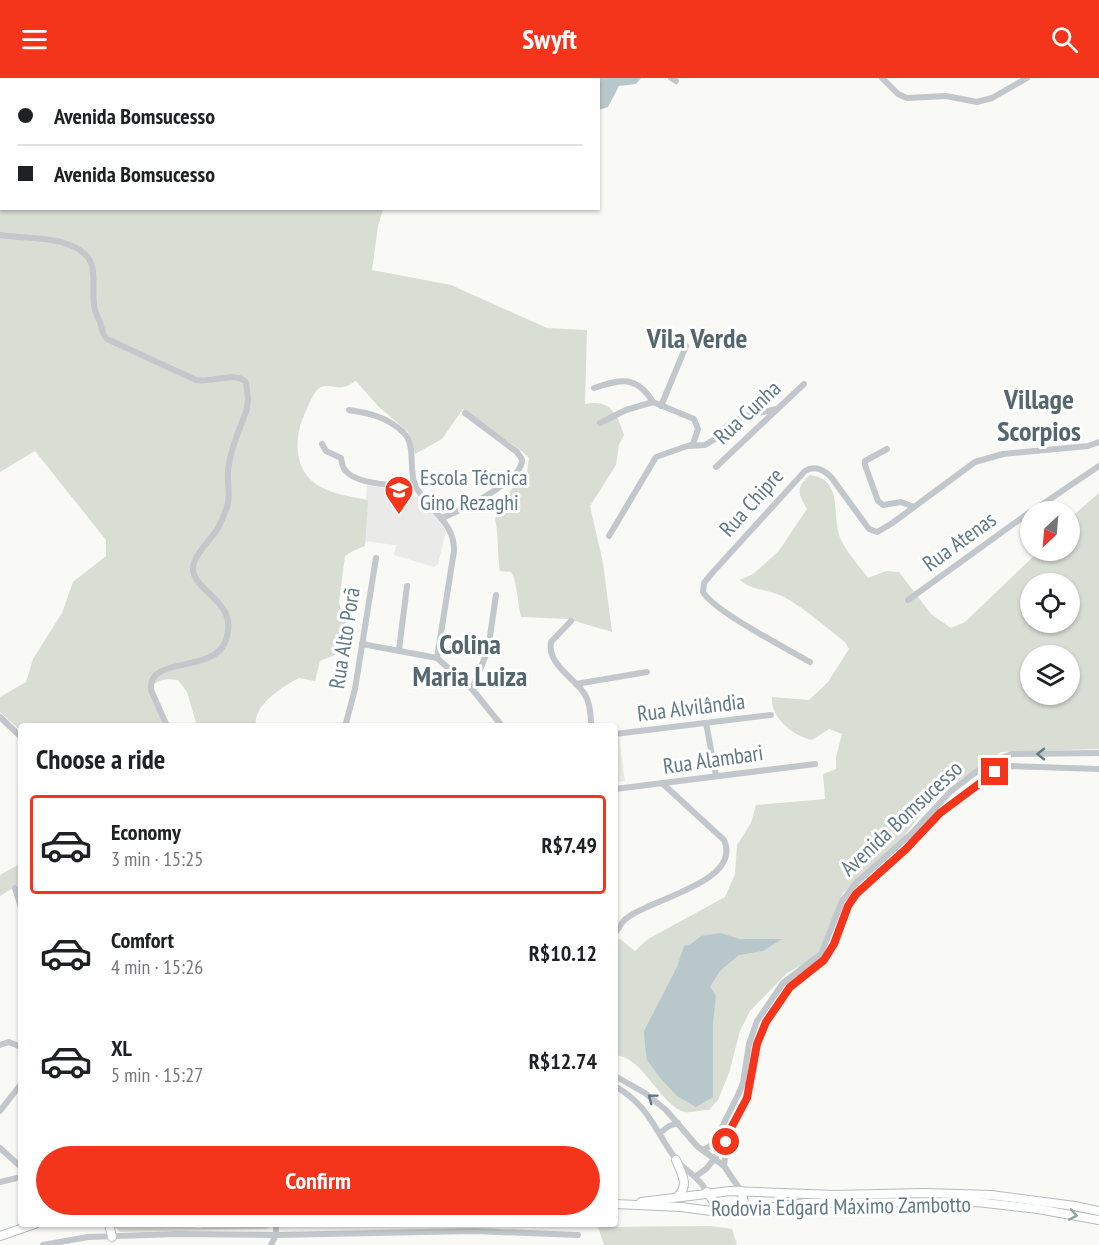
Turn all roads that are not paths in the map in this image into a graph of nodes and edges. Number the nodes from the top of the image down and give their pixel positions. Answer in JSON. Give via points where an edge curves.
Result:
{"nodes":[{"id":1,"x":882,"y":78,"type":"edge"},
{"id":2,"x":1027,"y":78,"type":"edge"},
{"id":3,"x":0,"y":235,"type":"edge"},
{"id":4,"x":686,"y":346,"type":"dead end"},
{"id":5,"x":804,"y":384,"type":"dead end"},
{"id":6,"x":594,"y":388,"type":"dead end"},
{"id":7,"x":653,"y":402,"type":"junction"},
{"id":8,"x":661,"y":406,"type":"junction"},
{"id":9,"x":778,"y":409,"type":"junction"},
{"id":10,"x":349,"y":410,"type":"dead end"},
{"id":11,"x":465,"y":413,"type":"dead end"},
{"id":12,"x":600,"y":423,"type":"dead end"},
{"id":13,"x":1099,"y":442,"type":"edge"},
{"id":14,"x":322,"y":444,"type":"dead end"},
{"id":15,"x":689,"y":446,"type":"junction"},
{"id":16,"x":887,"y":449,"type":"dead end"},
{"id":17,"x":1099,"y":466,"type":"edge"},
{"id":18,"x":716,"y":467,"type":"dead end"},
{"id":19,"x":416,"y":485,"type":"junction"},
{"id":20,"x":1047,"y":501,"type":"edge"},
{"id":21,"x":914,"y":507,"type":"junction"},
{"id":22,"x":441,"y":518,"type":"junction"},
{"id":23,"x":1020,"y":520,"type":"edge"},
{"id":24,"x":609,"y":536,"type":"dead end"},
{"id":25,"x":376,"y":558,"type":"dead end"},
{"id":26,"x":406,"y":586,"type":"dead end"},
{"id":27,"x":496,"y":595,"type":"dead end"},
{"id":28,"x":908,"y":600,"type":"dead end"},
{"id":29,"x":571,"y":621,"type":"dead end"},
{"id":30,"x":362,"y":644,"type":"junction"},
{"id":31,"x":399,"y":650,"type":"junction"},
{"id":32,"x":437,"y":658,"type":"junction"},
{"id":33,"x":810,"y":662,"type":"dead end"},
{"id":34,"x":647,"y":672,"type":"dead end"},
{"id":35,"x":576,"y":684,"type":"junction"},
{"id":36,"x":472,"y":688,"type":"junction"},
{"id":37,"x":771,"y":715,"type":"dead end"},
{"id":38,"x":0,"y":717,"type":"edge"},
{"id":39,"x":165,"y":723,"type":"edge"},
{"id":40,"x":346,"y":723,"type":"dead end"},
{"id":41,"x":500,"y":723,"type":"edge"},
{"id":42,"x":591,"y":723,"type":"edge"},
{"id":43,"x":706,"y":723,"type":"junction"},
{"id":44,"x":18,"y":734,"type":"edge"},
{"id":45,"x":618,"y":734,"type":"edge"},
{"id":46,"x":1099,"y":753,"type":"edge"},
{"id":47,"x":815,"y":764,"type":"dead end"},
{"id":48,"x":1099,"y":769,"type":"edge"},
{"id":49,"x":717,"y":776,"type":"junction"},
{"id":50,"x":662,"y":783,"type":"junction"},
{"id":51,"x":618,"y":789,"type":"edge"},
{"id":52,"x":15,"y":888,"type":"dead end"},
{"id":53,"x":18,"y":898,"type":"edge"},
{"id":54,"x":618,"y":929,"type":"edge"},
{"id":55,"x":0,"y":1045,"type":"edge"},
{"id":56,"x":18,"y":1046,"type":"edge"},
{"id":57,"x":618,"y":1078,"type":"edge"},
{"id":58,"x":18,"y":1088,"type":"edge"},
{"id":59,"x":618,"y":1088,"type":"edge"},
{"id":60,"x":15,"y":1093,"type":"junction"},
{"id":61,"x":18,"y":1096,"type":"edge"},
{"id":62,"x":0,"y":1111,"type":"edge"},
{"id":63,"x":678,"y":1123,"type":"junction"},
{"id":64,"x":729,"y":1132,"type":"junction"},
{"id":65,"x":660,"y":1133,"type":"junction"},
{"id":66,"x":0,"y":1148,"type":"edge"},
{"id":67,"x":703,"y":1150,"type":"junction"},
{"id":68,"x":715,"y":1158,"type":"junction"},
{"id":69,"x":676,"y":1160,"type":"junction"},
{"id":70,"x":18,"y":1164,"type":"edge"},
{"id":71,"x":724,"y":1166,"type":"junction"},
{"id":72,"x":696,"y":1176,"type":"junction"},
{"id":73,"x":18,"y":1178,"type":"edge"},
{"id":74,"x":0,"y":1182,"type":"edge"},
{"id":75,"x":741,"y":1191,"type":"junction"},
{"id":76,"x":707,"y":1192,"type":"junction"},
{"id":77,"x":677,"y":1197,"type":"junction"},
{"id":78,"x":618,"y":1204,"type":"edge"},
{"id":79,"x":618,"y":1204,"type":"edge"},
{"id":80,"x":741,"y":1211,"type":"junction"},
{"id":81,"x":1099,"y":1211,"type":"edge"},
{"id":82,"x":726,"y":1213,"type":"junction"},
{"id":83,"x":1099,"y":1220,"type":"edge"},
{"id":84,"x":26,"y":1227,"type":"edge"},
{"id":85,"x":110,"y":1227,"type":"edge"},
{"id":86,"x":277,"y":1228,"type":"edge"},
{"id":87,"x":578,"y":1235,"type":"dead end"},
{"id":88,"x":0,"y":1236,"type":"edge"},
{"id":89,"x":112,"y":1237,"type":"junction"},
{"id":90,"x":43,"y":1245,"type":"edge"},
{"id":91,"x":271,"y":1245,"type":"edge"}],
"edges":[{"from":1,"to":2,"type":"street","via":[[907,98],[946,96],[977,102]]},
{"from":3,"to":39,"type":"street","via":[[49,240],[85,253],[92,264],[94,305],[106,339],[196,380],[237,378],[246,382],[247,409],[228,471],[228,502],[217,530],[195,560],[193,569],[224,611],[227,636],[214,656],[176,666],[154,678],[151,690]]},
{"from":4,"to":8,"type":"street"},
{"from":5,"to":9,"type":"street","name":"Rua Cunha"},
{"from":6,"to":7,"type":"street","via":[[616,380],[626,381],[638,384]]},
{"from":7,"to":8,"type":"street"},
{"from":7,"to":12,"type":"street"},
{"from":8,"to":15,"type":"street","via":[[694,419],[698,435]]},
{"from":9,"to":15,"type":"street","via":[[744,416],[705,445]]},
{"from":9,"to":18,"type":"street","name":"Rua Cunha"},
{"from":10,"to":19,"type":"street","via":[[387,419],[405,434]]},
{"from":11,"to":22,"type":"street","via":[[522,460],[483,500]]},
{"from":13,"to":21,"type":"street","name":"Rua Chipre","via":[[1004,454],[975,462]]},
{"from":14,"to":19,"type":"street","via":[[326,451],[341,458],[346,472],[353,476],[403,487]]},
{"from":15,"to":24,"type":"street","via":[[656,457]]},
{"from":16,"to":21,"type":"street","via":[[865,462],[878,501],[883,505],[901,502]]},
{"from":17,"to":20,"type":"street","name":"Rua Atenas"},
{"from":19,"to":22,"type":"street"},
{"from":21,"to":33,"type":"street","name":"Rua Chipre","via":[[880,530],[871,531],[831,477],[821,469],[809,468],[707,579],[703,592],[712,602]]},
{"from":22,"to":32,"type":"street","via":[[452,535],[454,551]]},
{"from":23,"to":28,"type":"street","name":"Rua Atenas"},
{"from":25,"to":30,"type":"street","name":"Rua Alto Porã"},
{"from":26,"to":31,"type":"street"},
{"from":27,"to":36,"type":"street","via":[[488,650]]},
{"from":29,"to":35,"type":"street","via":[[550,646],[554,658]]},
{"from":30,"to":31,"type":"street"},
{"from":30,"to":40,"type":"street","name":"Rua Alto Porã"},
{"from":31,"to":32,"type":"street"},
{"from":32,"to":36,"type":"street"},
{"from":34,"to":35,"type":"street"},
{"from":35,"to":42,"type":"street","via":[[587,700]]},
{"from":36,"to":41,"type":"street"},
{"from":37,"to":43,"type":"street","name":"Rua Alvilândia"},
{"from":38,"to":44,"type":"street"},
{"from":43,"to":45,"type":"street","name":"Rua Alvilândia"},
{"from":43,"to":49,"type":"street"},
{"from":46,"to":67,"type":"street","name":"Avenida Bomsucesso","one_way":true,"via":[[1012,754],[989,762],[951,791],[911,834],[856,883],[842,901],[821,954],[783,983],[757,1022],[743,1083],[726,1122],[713,1143]]},
{"from":47,"to":49,"type":"street","name":"Rua Alambari"},
{"from":48,"to":64,"type":"street","name":"Avenida Bomsucesso","via":[[1012,766],[995,772],[940,813],[867,883],[848,906],[824,960],[790,987],[766,1022],[757,1044],[747,1098]]},
{"from":49,"to":50,"type":"street","name":"Rua Alambari"},
{"from":50,"to":51,"type":"street","name":"Rua Alambari"},
{"from":50,"to":54,"type":"street","via":[[724,840],[726,860],[702,882],[627,918]]},
{"from":52,"to":53,"type":"street"},
{"from":55,"to":56,"type":"street","via":[[9,1042]]},
{"from":63,"to":57,"type":"street","one_way":true,"via":[[658,1102]]},
{"from":58,"to":60,"type":"street"},
{"from":59,"to":65,"type":"street","via":[[632,1097]]},
{"from":60,"to":61,"type":"street"},
{"from":60,"to":62,"type":"street"},
{"from":63,"to":65,"type":"street"},
{"from":63,"to":67,"type":"street"},
{"from":64,"to":68,"type":"street","name":"Avenida Bomsucesso"},
{"from":64,"to":71,"type":"street"},
{"from":65,"to":69,"type":"street"},
{"from":66,"to":70,"type":"street"},
{"from":67,"to":68,"type":"street"},
{"from":68,"to":71,"type":"street"},
{"from":68,"to":72,"type":"street","name":"Avenida Bomsucesso"},
{"from":69,"to":72,"type":"street"},
{"from":69,"to":77,"type":"main road","via":[[685,1185]]},
{"from":71,"to":75,"type":"street"},
{"from":72,"to":76,"type":"street"},
{"from":73,"to":74,"type":"street"},
{"from":75,"to":76,"type":"main road","name":"Rodovia Edgard Máximo Zambotto"},
{"from":75,"to":80,"type":"main road"},
{"from":75,"to":81,"type":"main road","name":"Rodovia Edgard Máximo Zambotto","via":[[991,1195]]},
{"from":76,"to":77,"type":"main road","name":"Rodovia Edgard Máximo Zambotto"},
{"from":76,"to":82,"type":"main road"},
{"from":77,"to":78,"type":"main road","name":"Rodovia Edgard Máximo Zambotto"},
{"from":79,"to":82,"type":"main road","name":"Rodovia Edgard Máximo Zambotto"},
{"from":80,"to":82,"type":"main road","name":"Rodovia Edgard Máximo Zambotto"},
{"from":80,"to":83,"type":"main road","name":"Rodovia Edgard Máximo Zambotto","one_way":true,"via":[[806,1203],[967,1202],[1019,1206]]},
{"from":84,"to":88,"type":"main road"},
{"from":85,"to":89,"type":"main road"},
{"from":86,"to":87,"type":"street"},
{"from":86,"to":89,"type":"street"},
{"from":86,"to":91,"type":"street"},
{"from":89,"to":90,"type":"street"}]}
